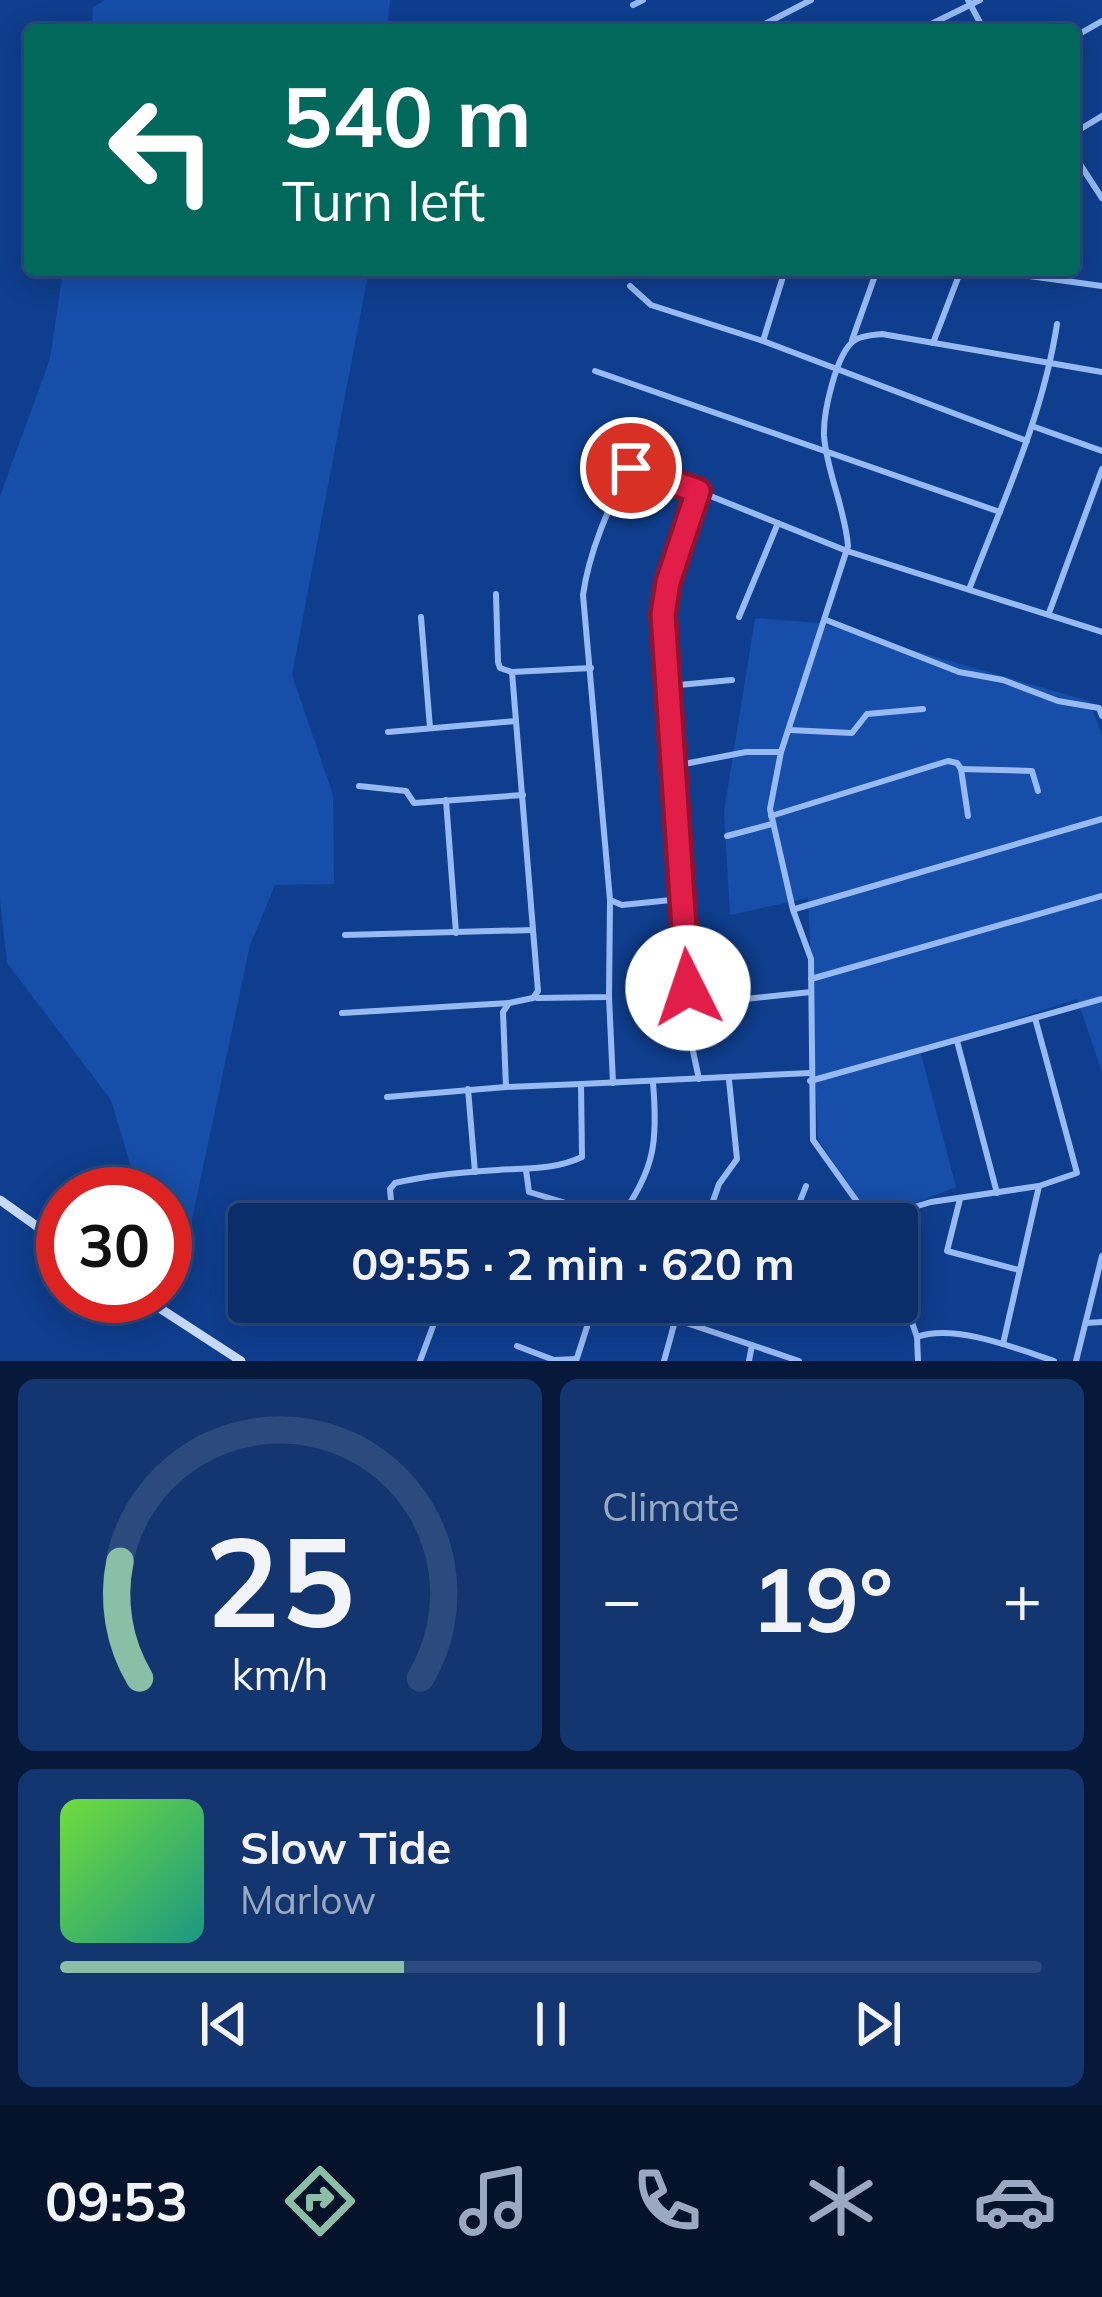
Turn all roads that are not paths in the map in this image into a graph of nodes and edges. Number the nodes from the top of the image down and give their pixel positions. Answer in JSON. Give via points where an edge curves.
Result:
{"nodes":[{"id":1,"x":643,"y":0,"type":"edge"},
{"id":2,"x":811,"y":0,"type":"edge"},
{"id":3,"x":980,"y":0,"type":"edge"},
{"id":4,"x":969,"y":2,"type":"edge"},
{"id":5,"x":633,"y":5,"type":"dead end"},
{"id":6,"x":765,"y":24,"type":"edge"},
{"id":7,"x":930,"y":24,"type":"edge"},
{"id":8,"x":1080,"y":164,"type":"edge"},
{"id":9,"x":1102,"y":198,"type":"edge"},
{"id":10,"x":783,"y":276,"type":"edge"},
{"id":11,"x":875,"y":276,"type":"edge"},
{"id":12,"x":959,"y":276,"type":"edge"},
{"id":13,"x":1030,"y":276,"type":"edge"},
{"id":14,"x":629,"y":286,"type":"dead end"},
{"id":15,"x":1102,"y":286,"type":"edge"},
{"id":16,"x":1057,"y":324,"type":"dead end"},
{"id":17,"x":763,"y":341,"type":"junction"},
{"id":18,"x":851,"y":343,"type":"junction"},
{"id":19,"x":933,"y":343,"type":"junction"},
{"id":20,"x":1052,"y":361,"type":"junction"},
{"id":21,"x":838,"y":370,"type":"junction"},
{"id":22,"x":595,"y":371,"type":"dead end"},
{"id":23,"x":1102,"y":372,"type":"edge"},
{"id":24,"x":1032,"y":426,"type":"junction"},
{"id":25,"x":1027,"y":441,"type":"junction"},
{"id":26,"x":827,"y":450,"type":"junction"},
{"id":27,"x":1102,"y":451,"type":"edge"},
{"id":28,"x":1102,"y":469,"type":"edge"},
{"id":29,"x":698,"y":491,"type":"junction"},
{"id":30,"x":1000,"y":512,"type":"junction"},
{"id":31,"x":778,"y":523,"type":"junction"},
{"id":32,"x":847,"y":551,"type":"junction"},
{"id":33,"x":970,"y":588,"type":"junction"},
{"id":34,"x":496,"y":594,"type":"dead end"},
{"id":35,"x":1049,"y":613,"type":"junction"},
{"id":36,"x":421,"y":617,"type":"dead end"},
{"id":37,"x":739,"y":617,"type":"dead end"},
{"id":38,"x":826,"y":620,"type":"junction"},
{"id":39,"x":1102,"y":632,"type":"edge"},
{"id":40,"x":592,"y":668,"type":"junction"},
{"id":41,"x":512,"y":672,"type":"junction"},
{"id":42,"x":733,"y":680,"type":"dead end"},
{"id":43,"x":668,"y":686,"type":"junction"},
{"id":44,"x":923,"y":709,"type":"dead end"},
{"id":45,"x":1102,"y":716,"type":"edge"},
{"id":46,"x":516,"y":721,"type":"junction"},
{"id":47,"x":430,"y":728,"type":"junction"},
{"id":48,"x":789,"y":730,"type":"junction"},
{"id":49,"x":388,"y":732,"type":"dead end"},
{"id":50,"x":781,"y":752,"type":"junction"},
{"id":51,"x":674,"y":766,"type":"junction"},
{"id":52,"x":962,"y":770,"type":"junction"},
{"id":53,"x":359,"y":786,"type":"dead end"},
{"id":54,"x":1038,"y":790,"type":"dead end"},
{"id":55,"x":523,"y":795,"type":"junction"},
{"id":56,"x":446,"y":800,"type":"junction"},
{"id":57,"x":968,"y":816,"type":"dead end"},
{"id":58,"x":1102,"y":819,"type":"edge"},
{"id":59,"x":772,"y":820,"type":"junction"},
{"id":60,"x":727,"y":836,"type":"dead end"},
{"id":61,"x":1102,"y":896,"type":"edge"},
{"id":62,"x":681,"y":899,"type":"junction"},
{"id":63,"x":610,"y":900,"type":"junction"},
{"id":64,"x":793,"y":910,"type":"junction"},
{"id":65,"x":533,"y":930,"type":"junction"},
{"id":66,"x":456,"y":933,"type":"junction"},
{"id":67,"x":345,"y":935,"type":"dead end"},
{"id":68,"x":811,"y":979,"type":"junction"},
{"id":69,"x":811,"y":992,"type":"junction"},
{"id":70,"x":609,"y":997,"type":"junction"},
{"id":71,"x":533,"y":998,"type":"junction"},
{"id":72,"x":1102,"y":999,"type":"edge"},
{"id":73,"x":509,"y":1003,"type":"junction"},
{"id":74,"x":689,"y":1005,"type":"junction"},
{"id":75,"x":342,"y":1013,"type":"dead end"},
{"id":76,"x":1035,"y":1018,"type":"junction"},
{"id":77,"x":957,"y":1041,"type":"junction"},
{"id":78,"x":810,"y":1077,"type":"junction"},
{"id":79,"x":729,"y":1078,"type":"junction"},
{"id":80,"x":699,"y":1079,"type":"junction"},
{"id":81,"x":653,"y":1083,"type":"junction"},
{"id":82,"x":581,"y":1084,"type":"junction"},
{"id":83,"x":613,"y":1084,"type":"junction"},
{"id":84,"x":506,"y":1087,"type":"junction"},
{"id":85,"x":468,"y":1089,"type":"junction"},
{"id":86,"x":387,"y":1096,"type":"dead end"},
{"id":87,"x":526,"y":1169,"type":"junction"},
{"id":88,"x":475,"y":1172,"type":"junction"},
{"id":89,"x":806,"y":1186,"type":"dead end"},
{"id":90,"x":1040,"y":1186,"type":"junction"},
{"id":91,"x":997,"y":1192,"type":"junction"},
{"id":92,"x":960,"y":1198,"type":"junction"},
{"id":93,"x":0,"y":1200,"type":"edge"},
{"id":94,"x":392,"y":1203,"type":"edge"},
{"id":95,"x":568,"y":1203,"type":"edge"},
{"id":96,"x":631,"y":1203,"type":"edge"},
{"id":97,"x":712,"y":1203,"type":"edge"},
{"id":98,"x":799,"y":1203,"type":"edge"},
{"id":99,"x":858,"y":1203,"type":"edge"},
{"id":100,"x":918,"y":1206,"type":"edge"},
{"id":101,"x":36,"y":1226,"type":"edge"},
{"id":102,"x":1102,"y":1256,"type":"edge"},
{"id":103,"x":1019,"y":1270,"type":"junction"},
{"id":104,"x":1102,"y":1322,"type":"edge"},
{"id":105,"x":183,"y":1323,"type":"edge"},
{"id":106,"x":434,"y":1323,"type":"edge"},
{"id":107,"x":588,"y":1323,"type":"edge"},
{"id":108,"x":674,"y":1323,"type":"edge"},
{"id":109,"x":681,"y":1323,"type":"edge"},
{"id":110,"x":912,"y":1323,"type":"edge"},
{"id":111,"x":1085,"y":1323,"type":"junction"},
{"id":112,"x":917,"y":1337,"type":"junction"},
{"id":113,"x":1003,"y":1344,"type":"junction"},
{"id":114,"x":752,"y":1345,"type":"junction"},
{"id":115,"x":517,"y":1346,"type":"dead end"},
{"id":116,"x":576,"y":1360,"type":"edge"},
{"id":117,"x":241,"y":1361,"type":"edge"},
{"id":118,"x":420,"y":1361,"type":"edge"},
{"id":119,"x":559,"y":1361,"type":"edge"},
{"id":120,"x":664,"y":1361,"type":"edge"},
{"id":121,"x":749,"y":1361,"type":"edge"},
{"id":122,"x":799,"y":1361,"type":"edge"},
{"id":123,"x":918,"y":1361,"type":"edge"},
{"id":124,"x":1054,"y":1361,"type":"edge"},
{"id":125,"x":1076,"y":1361,"type":"edge"}],
"edges":[{"from":1,"to":5,"type":"street"},
{"from":2,"to":6,"type":"street"},
{"from":3,"to":4,"type":"street"},
{"from":4,"to":7,"type":"street"},
{"from":8,"to":9,"type":"street"},
{"from":10,"to":17,"type":"street"},
{"from":11,"to":18,"type":"street"},
{"from":12,"to":19,"type":"street"},
{"from":13,"to":15,"type":"street"},
{"from":14,"to":17,"type":"street","via":[[651,305]]},
{"from":16,"to":20,"type":"street"},
{"from":17,"to":21,"type":"street"},
{"from":18,"to":19,"type":"street","via":[[882,334]]},
{"from":18,"to":21,"type":"street"},
{"from":19,"to":20,"type":"street"},
{"from":20,"to":23,"type":"street"},
{"from":20,"to":24,"type":"street"},
{"from":21,"to":25,"type":"street"},
{"from":21,"to":26,"type":"street","via":[[826,409]]},
{"from":22,"to":26,"type":"street"},
{"from":24,"to":25,"type":"street"},
{"from":24,"to":27,"type":"street"},
{"from":25,"to":30,"type":"street"},
{"from":26,"to":30,"type":"street"},
{"from":26,"to":32,"type":"street","via":[[846,515]]},
{"from":28,"to":35,"type":"street"},
{"from":29,"to":31,"type":"street"},
{"from":29,"to":40,"type":"street","via":[[628,470],[586,574]]},
{"from":29,"to":43,"type":"street","via":[[663,614]]},
{"from":30,"to":33,"type":"street"},
{"from":31,"to":32,"type":"street"},
{"from":31,"to":37,"type":"street"},
{"from":32,"to":33,"type":"street"},
{"from":32,"to":38,"type":"street"},
{"from":33,"to":35,"type":"street"},
{"from":34,"to":41,"type":"street","via":[[498,662]]},
{"from":35,"to":39,"type":"street"},
{"from":36,"to":47,"type":"street"},
{"from":38,"to":45,"type":"street","via":[[958,672],[1099,708]]},
{"from":38,"to":48,"type":"street"},
{"from":40,"to":41,"type":"street"},
{"from":40,"to":63,"type":"street"},
{"from":41,"to":46,"type":"street"},
{"from":42,"to":43,"type":"street"},
{"from":43,"to":51,"type":"street"},
{"from":44,"to":48,"type":"street","via":[[867,714],[852,734]]},
{"from":46,"to":47,"type":"street"},
{"from":46,"to":55,"type":"street"},
{"from":47,"to":49,"type":"street"},
{"from":48,"to":50,"type":"street"},
{"from":50,"to":51,"type":"street"},
{"from":50,"to":59,"type":"street"},
{"from":51,"to":62,"type":"street"},
{"from":52,"to":54,"type":"street","via":[[1033,770]]},
{"from":52,"to":57,"type":"street"},
{"from":52,"to":59,"type":"street","via":[[948,761]]},
{"from":53,"to":56,"type":"street","via":[[406,791],[414,802]]},
{"from":55,"to":56,"type":"street"},
{"from":55,"to":65,"type":"street"},
{"from":56,"to":66,"type":"street"},
{"from":58,"to":64,"type":"street"},
{"from":59,"to":60,"type":"street"},
{"from":59,"to":64,"type":"street"},
{"from":61,"to":68,"type":"street"},
{"from":62,"to":63,"type":"street"},
{"from":62,"to":74,"type":"street"},
{"from":63,"to":70,"type":"street"},
{"from":64,"to":68,"type":"street"},
{"from":65,"to":66,"type":"street"},
{"from":65,"to":71,"type":"street"},
{"from":66,"to":67,"type":"street"},
{"from":68,"to":69,"type":"street"},
{"from":69,"to":74,"type":"street"},
{"from":69,"to":78,"type":"street"},
{"from":70,"to":71,"type":"street"},
{"from":70,"to":83,"type":"street"},
{"from":71,"to":73,"type":"street"},
{"from":72,"to":76,"type":"street"},
{"from":73,"to":75,"type":"street"},
{"from":73,"to":84,"type":"street"},
{"from":74,"to":80,"type":"street"},
{"from":76,"to":77,"type":"street"},
{"from":76,"to":90,"type":"street","via":[[1078,1168]]},
{"from":77,"to":78,"type":"street"},
{"from":77,"to":91,"type":"street"},
{"from":78,"to":79,"type":"street"},
{"from":78,"to":99,"type":"street","via":[[813,1140]]},
{"from":79,"to":80,"type":"street"},
{"from":79,"to":97,"type":"street","via":[[736,1161]]},
{"from":80,"to":81,"type":"street"},
{"from":81,"to":83,"type":"street"},
{"from":81,"to":96,"type":"street","via":[[657,1139]]},
{"from":82,"to":83,"type":"street"},
{"from":82,"to":84,"type":"street"},
{"from":82,"to":87,"type":"street","via":[[584,1155]]},
{"from":84,"to":85,"type":"street"},
{"from":85,"to":86,"type":"street"},
{"from":85,"to":88,"type":"street"},
{"from":87,"to":88,"type":"street"},
{"from":87,"to":95,"type":"street","via":[[529,1192]]},
{"from":88,"to":94,"type":"street","via":[[395,1184]]},
{"from":89,"to":98,"type":"street"},
{"from":90,"to":91,"type":"street"},
{"from":90,"to":103,"type":"street"},
{"from":91,"to":92,"type":"street"},
{"from":92,"to":100,"type":"street"},
{"from":92,"to":103,"type":"street","via":[[947,1251]]},
{"from":93,"to":101,"type":"main road"},
{"from":102,"to":111,"type":"street"},
{"from":103,"to":113,"type":"street"},
{"from":104,"to":111,"type":"street"},
{"from":105,"to":117,"type":"main road"},
{"from":106,"to":118,"type":"street"},
{"from":107,"to":116,"type":"street"},
{"from":108,"to":120,"type":"street"},
{"from":109,"to":114,"type":"street"},
{"from":110,"to":112,"type":"street"},
{"from":111,"to":125,"type":"street"},
{"from":112,"to":113,"type":"street","via":[[940,1331]]},
{"from":112,"to":123,"type":"street"},
{"from":113,"to":124,"type":"street"},
{"from":114,"to":121,"type":"street"},
{"from":114,"to":122,"type":"street"},
{"from":115,"to":119,"type":"street"},
{"from":116,"to":119,"type":"street"}]}
